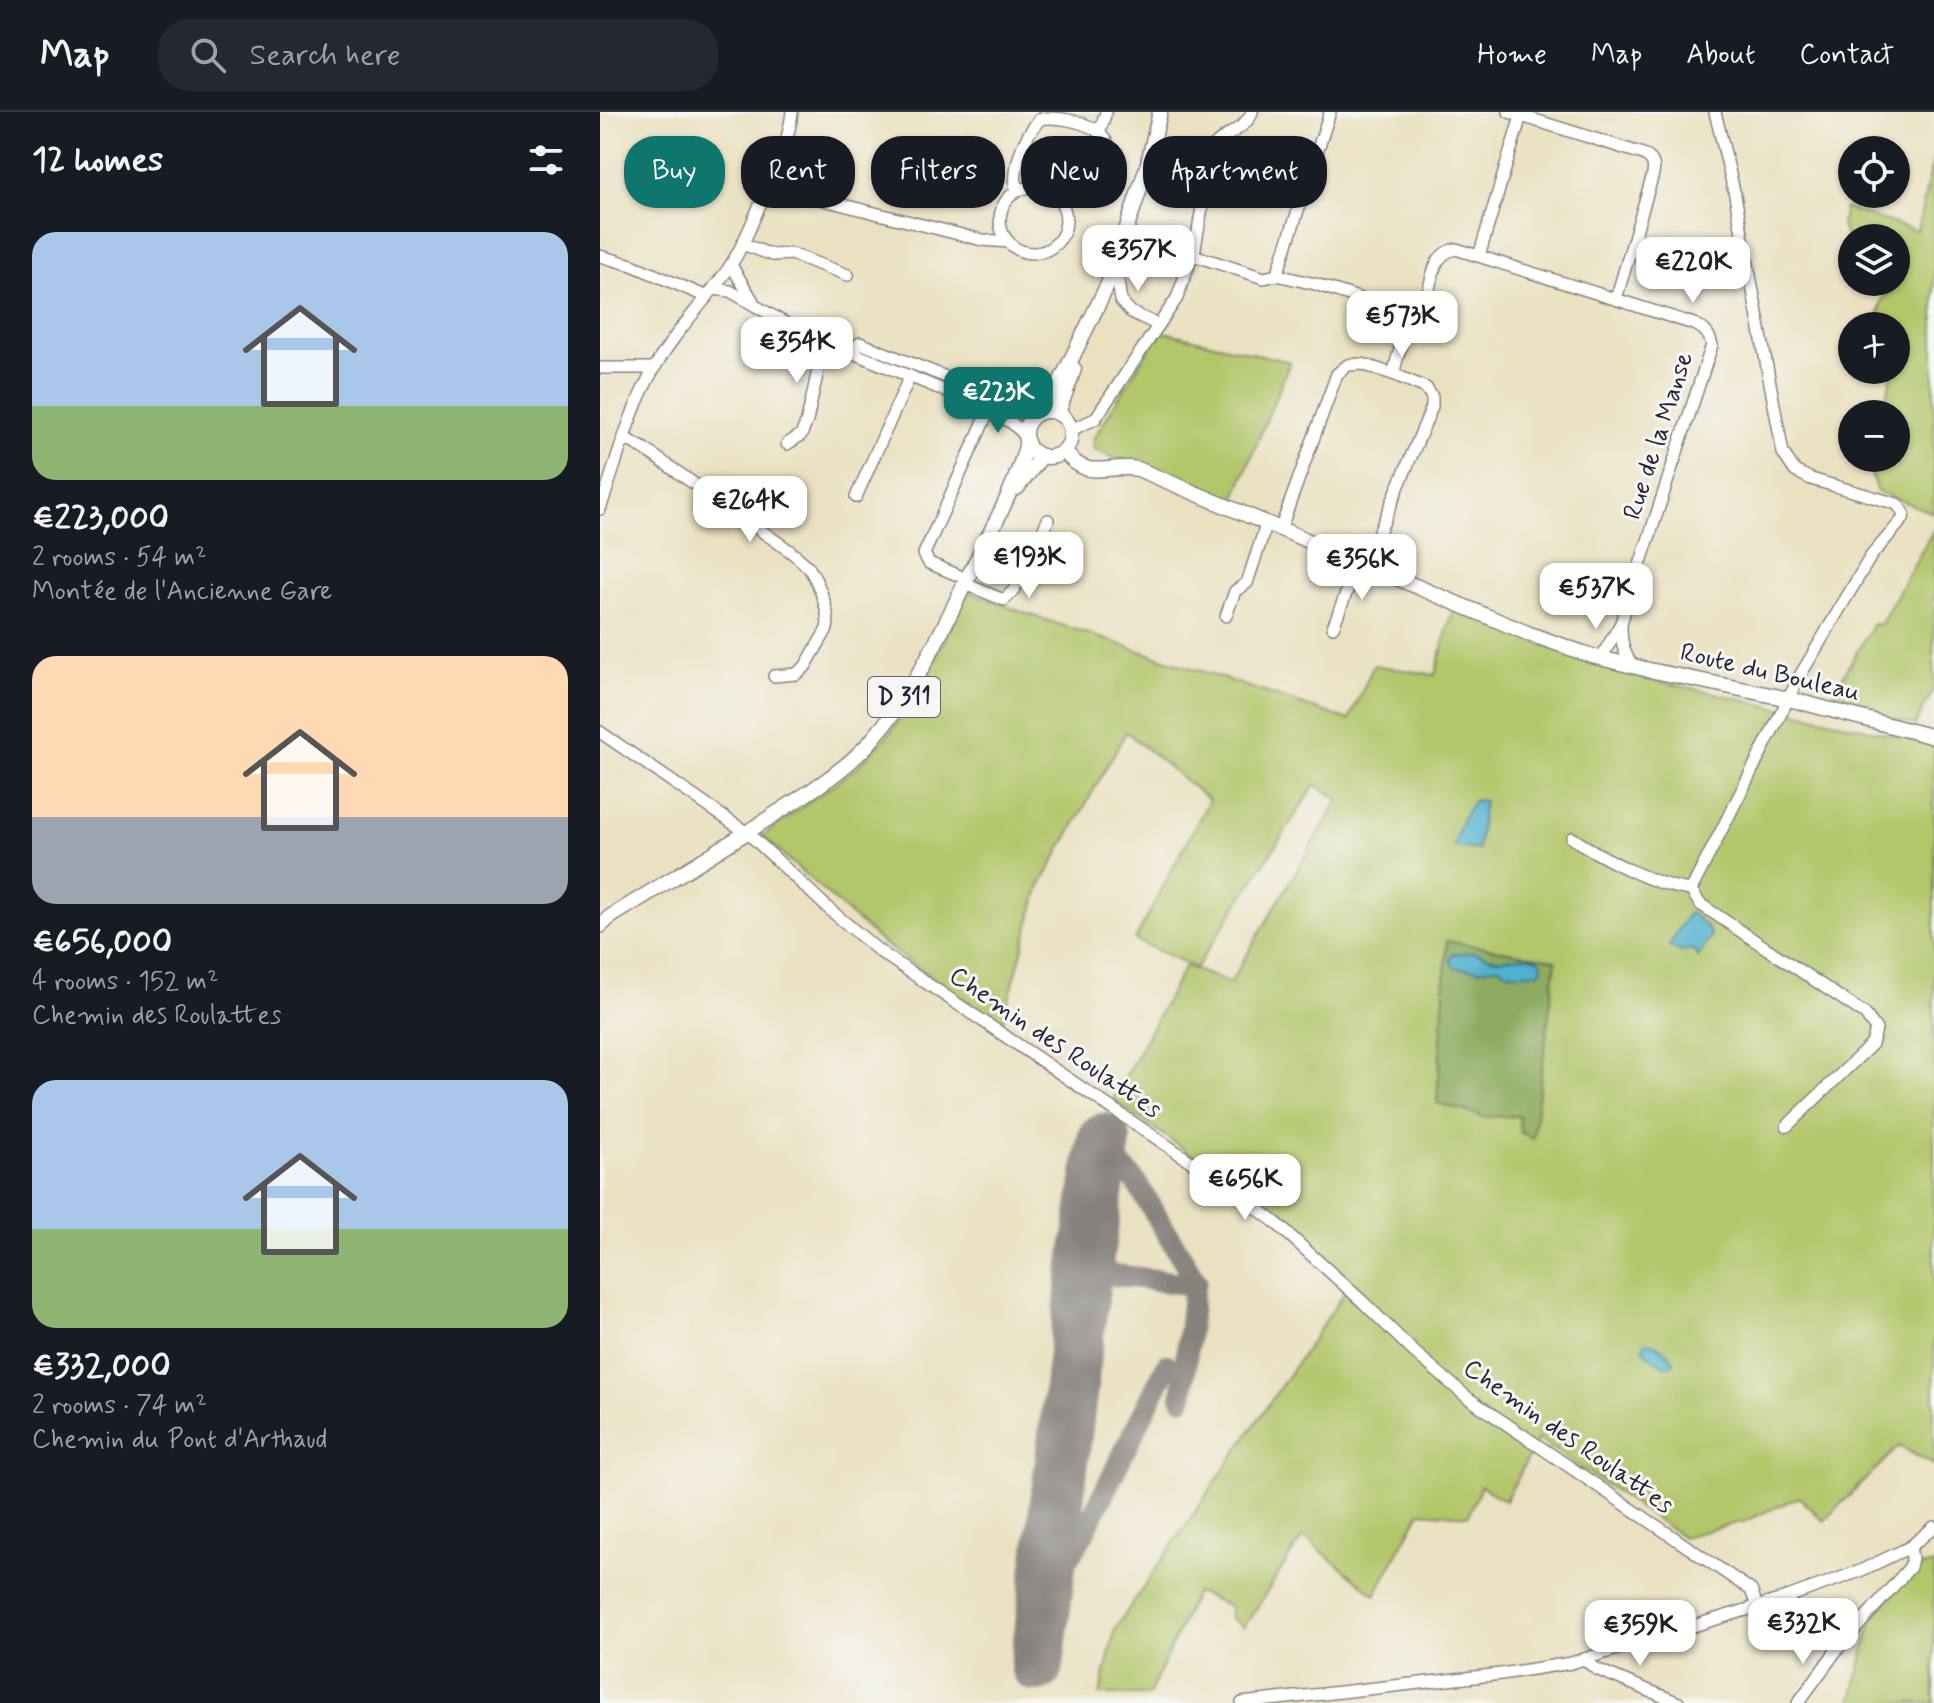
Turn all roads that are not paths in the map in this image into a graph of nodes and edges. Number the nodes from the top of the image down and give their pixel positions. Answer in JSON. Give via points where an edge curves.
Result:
{"nodes":[{"id":1,"x":792,"y":112,"type":"edge"},
{"id":2,"x":1106,"y":112,"type":"edge"},
{"id":3,"x":1160,"y":112,"type":"edge"},
{"id":4,"x":1252,"y":112,"type":"edge"},
{"id":5,"x":1330,"y":112,"type":"edge"},
{"id":6,"x":1715,"y":112,"type":"edge"},
{"id":7,"x":1515,"y":114,"type":"edge"},
{"id":8,"x":1099,"y":133,"type":"junction"},
{"id":9,"x":789,"y":136,"type":"edge"},
{"id":10,"x":1101,"y":136,"type":"edge"},
{"id":11,"x":1016,"y":191,"type":"junction"},
{"id":12,"x":759,"y":208,"type":"edge"},
{"id":13,"x":852,"y":208,"type":"edge"},
{"id":14,"x":1009,"y":242,"type":"junction"},
{"id":15,"x":743,"y":244,"type":"junction"},
{"id":16,"x":1193,"y":255,"type":"junction"},
{"id":17,"x":600,"y":256,"type":"edge"},
{"id":18,"x":1479,"y":256,"type":"junction"},
{"id":19,"x":1115,"y":265,"type":"junction"},
{"id":20,"x":728,"y":269,"type":"junction"},
{"id":21,"x":848,"y":275,"type":"dead end"},
{"id":22,"x":1277,"y":275,"type":"junction"},
{"id":23,"x":710,"y":293,"type":"junction"},
{"id":24,"x":738,"y":295,"type":"junction"},
{"id":25,"x":1616,"y":299,"type":"junction"},
{"id":26,"x":756,"y":305,"type":"junction"},
{"id":27,"x":1407,"y":323,"type":"junction"},
{"id":28,"x":1158,"y":325,"type":"junction"},
{"id":29,"x":829,"y":343,"type":"junction"},
{"id":30,"x":850,"y":352,"type":"junction"},
{"id":31,"x":600,"y":368,"type":"edge"},
{"id":32,"x":653,"y":368,"type":"junction"},
{"id":33,"x":1393,"y":374,"type":"junction"},
{"id":34,"x":910,"y":376,"type":"junction"},
{"id":35,"x":979,"y":390,"type":"dead end"},
{"id":36,"x":977,"y":404,"type":"junction"},
{"id":37,"x":989,"y":410,"type":"junction"},
{"id":38,"x":1048,"y":412,"type":"junction"},
{"id":39,"x":1071,"y":430,"type":"junction"},
{"id":40,"x":624,"y":438,"type":"junction"},
{"id":41,"x":1026,"y":438,"type":"junction"},
{"id":42,"x":787,"y":444,"type":"dead end"},
{"id":43,"x":1064,"y":451,"type":"junction"},
{"id":44,"x":1042,"y":456,"type":"junction"},
{"id":45,"x":856,"y":497,"type":"dead end"},
{"id":46,"x":600,"y":509,"type":"edge"},
{"id":47,"x":1001,"y":511,"type":"junction"},
{"id":48,"x":1048,"y":520,"type":"dead end"},
{"id":49,"x":1273,"y":527,"type":"junction"},
{"id":50,"x":1362,"y":564,"type":"junction"},
{"id":51,"x":966,"y":582,"type":"junction"},
{"id":52,"x":1226,"y":616,"type":"dead end"},
{"id":53,"x":1621,"y":623,"type":"junction"},
{"id":54,"x":1333,"y":627,"type":"dead end"},
{"id":55,"x":1601,"y":658,"type":"junction"},
{"id":56,"x":1633,"y":666,"type":"junction"},
{"id":57,"x":774,"y":676,"type":"dead end"},
{"id":58,"x":1789,"y":699,"type":"junction"},
{"id":59,"x":600,"y":732,"type":"edge"},
{"id":60,"x":1934,"y":737,"type":"edge"},
{"id":61,"x":747,"y":832,"type":"junction"},
{"id":62,"x":1572,"y":838,"type":"dead end"},
{"id":63,"x":1691,"y":890,"type":"junction"},
{"id":64,"x":600,"y":926,"type":"edge"},
{"id":65,"x":1787,"y":1126,"type":"dead end"},
{"id":66,"x":1934,"y":1527,"type":"edge"},
{"id":67,"x":1910,"y":1547,"type":"junction"},
{"id":68,"x":1781,"y":1599,"type":"junction"},
{"id":69,"x":1757,"y":1606,"type":"junction"},
{"id":70,"x":1836,"y":1651,"type":"junction"},
{"id":71,"x":1584,"y":1659,"type":"junction"},
{"id":72,"x":1242,"y":1703,"type":"edge"},
{"id":73,"x":1679,"y":1703,"type":"edge"},
{"id":74,"x":1798,"y":1703,"type":"edge"}],
"edges":[{"from":1,"to":9,"type":"street"},
{"from":2,"to":8,"type":"street"},
{"from":3,"to":19,"type":"main road"},
{"from":4,"to":16,"type":"street","via":[[1212,149]]},
{"from":5,"to":22,"type":"street"},
{"from":6,"to":58,"type":"street","via":[[1783,453],[1795,471],[1811,479],[1897,504],[1904,513],[1871,556]]},
{"from":7,"to":18,"type":"street"},
{"from":7,"to":25,"type":"street","via":[[1653,161]]},
{"from":8,"to":10,"type":"street"},
{"from":8,"to":11,"type":"street","via":[[1064,119],[1040,119],[1022,148]]},
{"from":11,"to":14,"type":"street","via":[[1000,215]]},
{"from":11,"to":14,"type":"street","via":[[1038,187],[1058,198],[1065,230],[1040,252]]},
{"from":12,"to":15,"type":"street"},
{"from":13,"to":14,"type":"street"},
{"from":15,"to":20,"type":"street"},
{"from":15,"to":21,"type":"street","via":[[772,255],[791,254]]},
{"from":16,"to":22,"type":"street","via":[[1264,278]]},
{"from":16,"to":28,"type":"street","via":[[1177,298]]},
{"from":17,"to":23,"type":"street"},
{"from":18,"to":25,"type":"street","name":"Rue de la Manse"},
{"from":18,"to":27,"type":"street","name":"Rue de la Manse","via":[[1456,249],[1441,254],[1424,307]]},
{"from":19,"to":28,"type":"street","via":[[1121,301]]},
{"from":19,"to":38,"type":"main road"},
{"from":20,"to":23,"type":"street"},
{"from":20,"to":24,"type":"street","via":[[731,288]]},
{"from":20,"to":26,"type":"street"},
{"from":22,"to":27,"type":"street","via":[[1401,312]]},
{"from":23,"to":24,"type":"street"},
{"from":23,"to":32,"type":"street"},
{"from":24,"to":26,"type":"street"},
{"from":25,"to":53,"type":"street","name":"Rue de la Manse","via":[[1704,329],[1712,345]]},
{"from":26,"to":29,"type":"street"},
{"from":27,"to":33,"type":"street"},
{"from":28,"to":39,"type":"street","via":[[1095,419]]},
{"from":29,"to":30,"type":"street"},
{"from":29,"to":42,"type":"street","via":[[807,421],[801,435]]},
{"from":30,"to":34,"type":"street"},
{"from":30,"to":35,"type":"street","via":[[860,343]]},
{"from":31,"to":32,"type":"street"},
{"from":32,"to":40,"type":"street"},
{"from":33,"to":49,"type":"street","via":[[1362,364],[1348,365],[1337,374]]},
{"from":33,"to":50,"type":"street","via":[[1426,388],[1432,407]]},
{"from":34,"to":36,"type":"street"},
{"from":34,"to":45,"type":"street"},
{"from":36,"to":37,"type":"street"},
{"from":36,"to":38,"type":"street"},
{"from":37,"to":41,"type":"street"},
{"from":37,"to":51,"type":"street","via":[[924,554],[929,563]]},
{"from":38,"to":39,"type":"main road","via":[[1064,417]]},
{"from":38,"to":41,"type":"main road","via":[[1029,421]]},
{"from":39,"to":43,"type":"main road"},
{"from":40,"to":46,"type":"street"},
{"from":40,"to":57,"type":"street","via":[[808,567],[828,614],[827,629],[805,667],[796,674]]},
{"from":41,"to":44,"type":"main road"},
{"from":41,"to":47,"type":"main road","number":"D 311"},
{"from":43,"to":44,"type":"main road"},
{"from":43,"to":49,"type":"main road","name":"Route du Bouleau","via":[[1082,468],[1138,469]]},
{"from":44,"to":47,"type":"main road","number":"D 311"},
{"from":47,"to":51,"type":"main road","number":"D 311"},
{"from":48,"to":51,"type":"street","via":[[1004,600]]},
{"from":49,"to":50,"type":"main road","name":"Route du Bouleau"},
{"from":49,"to":52,"type":"street"},
{"from":50,"to":54,"type":"street"},
{"from":50,"to":55,"type":"main road","name":"Route du Bouleau"},
{"from":51,"to":61,"type":"main road","number":"D 311","via":[[913,684],[869,743],[810,791]]},
{"from":53,"to":55,"type":"street","name":"Rue de la Manse"},
{"from":53,"to":56,"type":"street","via":[[1621,642]]},
{"from":55,"to":56,"type":"main road","name":"Route du Bouleau"},
{"from":56,"to":58,"type":"main road","name":"Route du Bouleau"},
{"from":58,"to":60,"type":"main road","name":"Route du Bouleau"},
{"from":58,"to":63,"type":"street"},
{"from":59,"to":61,"type":"street","name":"Chemin des Roulattes"},
{"from":61,"to":64,"type":"main road","number":"D 311"},
{"from":61,"to":69,"type":"street","name":"Chemin des Roulattes","via":[[879,951],[1227,1186],[1275,1222],[1468,1398],[1751,1590]]},
{"from":62,"to":63,"type":"street","via":[[1603,858]]},
{"from":63,"to":65,"type":"street","via":[[1700,904],[1865,1014],[1876,1029],[1872,1044]]},
{"from":66,"to":67,"type":"street"},
{"from":67,"to":68,"type":"street"},
{"from":67,"to":70,"type":"street","via":[[1910,1567]]},
{"from":68,"to":69,"type":"street"},
{"from":68,"to":70,"type":"street","via":[[1833,1642]]},
{"from":69,"to":71,"type":"street"},
{"from":70,"to":74,"type":"street"},
{"from":71,"to":72,"type":"street","via":[[1501,1674]]},
{"from":71,"to":73,"type":"street","via":[[1596,1669]]}]}
